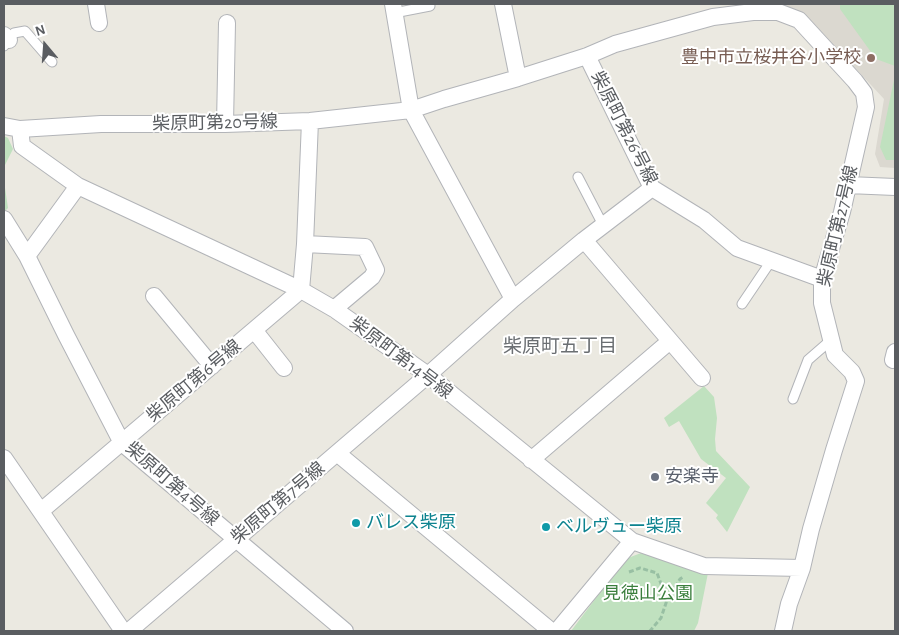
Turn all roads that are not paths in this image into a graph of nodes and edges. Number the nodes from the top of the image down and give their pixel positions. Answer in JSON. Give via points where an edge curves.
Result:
{"nodes":[{"id":1,"x":96,"y":4,"type":"edge"},
{"id":2,"x":503,"y":4,"type":"edge"},
{"id":3,"x":430,"y":6,"type":"dead end"},
{"id":4,"x":393,"y":8,"type":"edge"},
{"id":5,"x":710,"y":11,"type":"edge"},
{"id":6,"x":228,"y":23,"type":"dead end"},
{"id":7,"x":99,"y":24,"type":"dead end"},
{"id":8,"x":6,"y":40,"type":"edge"},
{"id":9,"x":587,"y":56,"type":"junction"},
{"id":10,"x":52,"y":62,"type":"dead end"},
{"id":11,"x":518,"y":78,"type":"junction"},
{"id":12,"x":411,"y":110,"type":"junction"},
{"id":13,"x":310,"y":121,"type":"junction"},
{"id":14,"x":225,"y":124,"type":"junction"},
{"id":15,"x":12,"y":127,"type":"edge"},
{"id":16,"x":578,"y":177,"type":"dead end"},
{"id":17,"x":848,"y":185,"type":"junction"},
{"id":18,"x":78,"y":186,"type":"junction"},
{"id":19,"x":895,"y":187,"type":"edge"},
{"id":20,"x":652,"y":188,"type":"junction"},
{"id":21,"x":4,"y":219,"type":"edge"},
{"id":22,"x":603,"y":225,"type":"junction"},
{"id":23,"x":584,"y":240,"type":"junction"},
{"id":24,"x":305,"y":244,"type":"junction"},
{"id":25,"x":27,"y":256,"type":"junction"},
{"id":26,"x":772,"y":261,"type":"junction"},
{"id":27,"x":822,"y":279,"type":"junction"},
{"id":28,"x":301,"y":290,"type":"junction"},
{"id":29,"x":154,"y":296,"type":"dead end"},
{"id":30,"x":512,"y":299,"type":"junction"},
{"id":31,"x":742,"y":304,"type":"dead end"},
{"id":32,"x":334,"y":309,"type":"junction"},
{"id":33,"x":254,"y":330,"type":"junction"},
{"id":34,"x":831,"y":340,"type":"junction"},
{"id":35,"x":670,"y":341,"type":"junction"},
{"id":36,"x":212,"y":366,"type":"junction"},
{"id":37,"x":284,"y":368,"type":"dead end"},
{"id":38,"x":428,"y":375,"type":"junction"},
{"id":39,"x":702,"y":378,"type":"dead end"},
{"id":40,"x":793,"y":399,"type":"dead end"},
{"id":41,"x":122,"y":443,"type":"junction"},
{"id":42,"x":337,"y":453,"type":"junction"},
{"id":43,"x":4,"y":458,"type":"edge"},
{"id":44,"x":531,"y":460,"type":"junction"},
{"id":45,"x":41,"y":511,"type":"junction"},
{"id":46,"x":236,"y":539,"type":"junction"},
{"id":47,"x":632,"y":541,"type":"junction"},
{"id":48,"x":802,"y":568,"type":"junction"},
{"id":49,"x":123,"y":631,"type":"edge"},
{"id":50,"x":129,"y":631,"type":"edge"},
{"id":51,"x":345,"y":631,"type":"edge"},
{"id":52,"x":551,"y":631,"type":"edge"},
{"id":53,"x":557,"y":631,"type":"edge"},
{"id":54,"x":783,"y":631,"type":"edge"}],
"edges":[{"from":1,"to":7,"type":"street"},
{"from":2,"to":11,"type":"street"},
{"from":3,"to":4,"type":"lane"},
{"from":4,"to":12,"type":"street"},
{"from":5,"to":9,"type":"street","name":"柴原町第27号線"},
{"from":5,"to":17,"type":"street","name":"柴原町第27号線","via":[[778,12],[799,20],[864,93],[866,108]]},
{"from":6,"to":14,"type":"street"},
{"from":8,"to":10,"type":"lane","via":[[14,33],[24,31]]},
{"from":9,"to":11,"type":"street","name":"柴原町第20号線"},
{"from":9,"to":20,"type":"street","name":"柴原町第26号線"},
{"from":11,"to":12,"type":"street","name":"柴原町第20号線"},
{"from":12,"to":13,"type":"street","name":"柴原町第20号線"},
{"from":12,"to":30,"type":"street"},
{"from":13,"to":14,"type":"street","name":"柴原町第20号線"},
{"from":13,"to":24,"type":"street"},
{"from":14,"to":15,"type":"street","name":"柴原町第20号線"},
{"from":15,"to":18,"type":"street","name":"柴原町第14号線","via":[[22,146]]},
{"from":16,"to":22,"type":"lane"},
{"from":17,"to":19,"type":"street"},
{"from":17,"to":27,"type":"street","name":"柴原町第27号線"},
{"from":18,"to":25,"type":"street"},
{"from":18,"to":28,"type":"street","name":"柴原町第14号線"},
{"from":20,"to":22,"type":"street","name":"柴原町第7号線"},
{"from":20,"to":26,"type":"street","name":"柴原町第26号線","via":[[704,220],[737,248]]},
{"from":21,"to":25,"type":"street","name":"柴原町第4号線"},
{"from":22,"to":23,"type":"street","name":"柴原町第7号線"},
{"from":23,"to":30,"type":"street","name":"柴原町第7号線"},
{"from":23,"to":35,"type":"street"},
{"from":24,"to":28,"type":"street"},
{"from":24,"to":32,"type":"street","via":[[365,247],[376,270]]},
{"from":25,"to":41,"type":"street","name":"柴原町第4号線"},
{"from":26,"to":27,"type":"street","name":"柴原町第26号線"},
{"from":26,"to":31,"type":"lane"},
{"from":27,"to":34,"type":"street","name":"柴原町第27号線","via":[[822,303]]},
{"from":28,"to":32,"type":"street","name":"柴原町第14号線"},
{"from":28,"to":33,"type":"street","name":"柴原町第6号線"},
{"from":29,"to":36,"type":"street"},
{"from":30,"to":38,"type":"street","name":"柴原町第7号線"},
{"from":32,"to":38,"type":"street","name":"柴原町第14号線"},
{"from":33,"to":36,"type":"street","name":"柴原町第6号線"},
{"from":33,"to":37,"type":"street"},
{"from":34,"to":40,"type":"lane","via":[[808,360]]},
{"from":34,"to":48,"type":"street","name":"柴原町第27号線","via":[[835,355],[852,372],[856,381]]},
{"from":35,"to":39,"type":"street"},
{"from":35,"to":44,"type":"street"},
{"from":36,"to":41,"type":"street","name":"柴原町第6号線"},
{"from":38,"to":42,"type":"street","name":"柴原町第7号線"},
{"from":38,"to":44,"type":"street","name":"柴原町第14号線"},
{"from":41,"to":45,"type":"street","name":"柴原町第6号線"},
{"from":41,"to":46,"type":"street","name":"柴原町第4号線"},
{"from":42,"to":46,"type":"street","name":"柴原町第7号線"},
{"from":42,"to":52,"type":"street"},
{"from":43,"to":45,"type":"street"},
{"from":44,"to":47,"type":"street","name":"柴原町第14号線"},
{"from":45,"to":49,"type":"street"},
{"from":46,"to":50,"type":"street","name":"柴原町第7号線"},
{"from":46,"to":51,"type":"street","name":"柴原町第4号線"},
{"from":47,"to":48,"type":"street","name":"柴原町第14号線","via":[[704,566]]},
{"from":47,"to":53,"type":"street"},
{"from":48,"to":54,"type":"street","name":"柴原町第27号線"}]}
